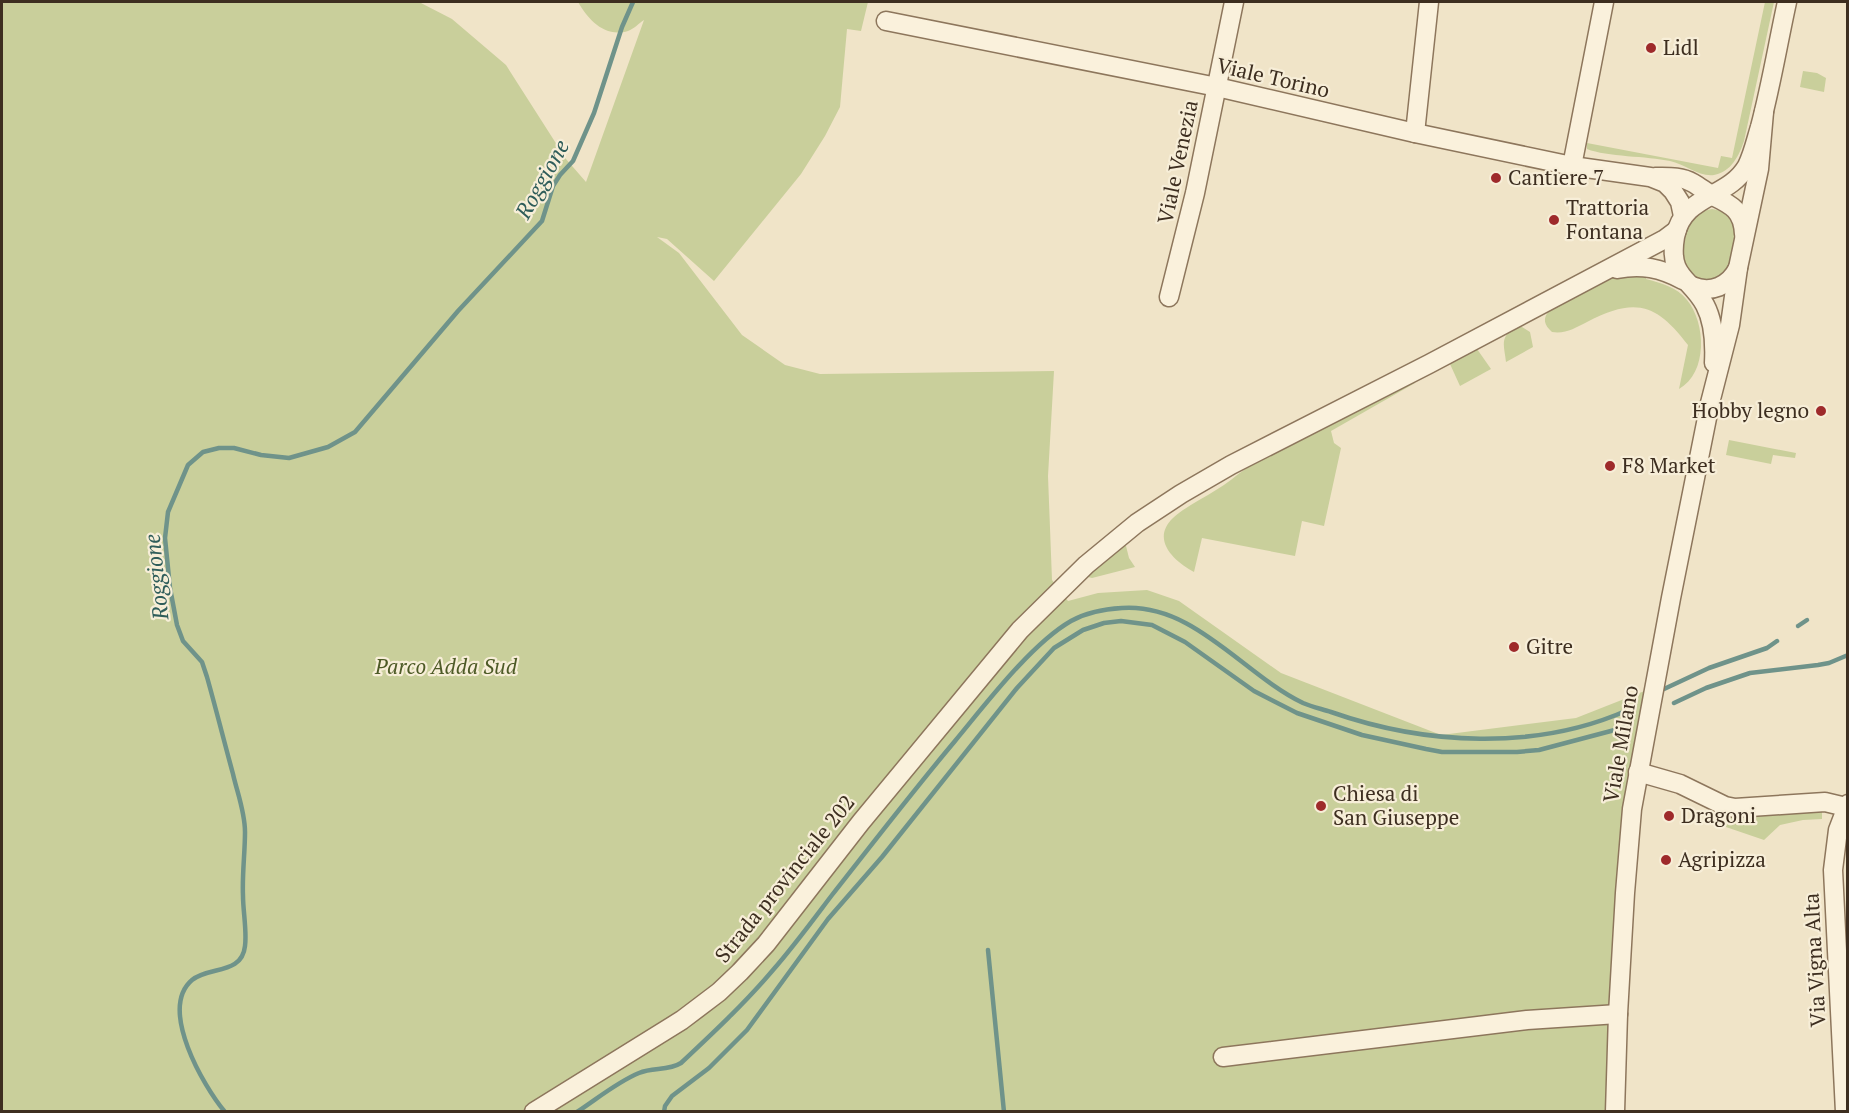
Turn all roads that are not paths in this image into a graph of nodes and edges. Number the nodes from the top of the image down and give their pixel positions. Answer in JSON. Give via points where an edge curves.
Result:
{"nodes":[{"id":1,"x":1234,"y":2,"type":"edge"},
{"id":2,"x":1429,"y":2,"type":"edge"},
{"id":3,"x":1604,"y":2,"type":"edge"},
{"id":4,"x":1787,"y":2,"type":"edge"},
{"id":5,"x":886,"y":21,"type":"dead end"},
{"id":6,"x":1217,"y":87,"type":"junction"},
{"id":7,"x":1764,"y":112,"type":"junction"},
{"id":8,"x":1415,"y":133,"type":"junction"},
{"id":9,"x":1572,"y":166,"type":"junction"},
{"id":10,"x":1650,"y":177,"type":"junction"},
{"id":11,"x":1712,"y":195,"type":"junction"},
{"id":12,"x":1680,"y":223,"type":"junction"},
{"id":13,"x":1744,"y":239,"type":"junction"},
{"id":14,"x":1738,"y":268,"type":"junction"},
{"id":15,"x":1598,"y":274,"type":"junction"},
{"id":16,"x":1687,"y":283,"type":"junction"},
{"id":17,"x":1169,"y":297,"type":"dead end"},
{"id":18,"x":1713,"y":390,"type":"junction"},
{"id":19,"x":1638,"y":771,"type":"junction"},
{"id":20,"x":1847,"y":806,"type":"edge"},
{"id":21,"x":1618,"y":1014,"type":"junction"},
{"id":22,"x":1223,"y":1057,"type":"dead end"},
{"id":23,"x":534,"y":1112,"type":"edge"},
{"id":24,"x":1615,"y":1112,"type":"edge"},
{"id":25,"x":1845,"y":1112,"type":"edge"}],
"edges":[{"from":1,"to":6,"type":"street","name":"Viale Venezia"},
{"from":2,"to":8,"type":"street"},
{"from":3,"to":9,"type":"street"},
{"from":4,"to":7,"type":"street","name":"Viale Milano"},
{"from":5,"to":6,"type":"street","name":"Viale Torino"},
{"from":6,"to":8,"type":"street","name":"Viale Torino"},
{"from":6,"to":17,"type":"street","name":"Viale Venezia"},
{"from":7,"to":11,"type":"street","name":"Viale Milano","via":[[1753,151],[1741,174]]},
{"from":7,"to":13,"type":"street","name":"Viale Milano","via":[[1759,169]]},
{"from":8,"to":9,"type":"street","name":"Viale Torino"},
{"from":9,"to":10,"type":"street","name":"Viale Torino"},
{"from":10,"to":11,"type":"street","name":"Viale Torino","via":[[1683,179]]},
{"from":10,"to":12,"type":"street","name":"Viale Torino","via":[[1673,191],[1680,202]]},
{"from":11,"to":12,"type":"street","name":"Viale Milano","via":[[1699,201]]},
{"from":11,"to":13,"type":"street","name":"Viale Milano","via":[[1735,210],[1742,222]]},
{"from":12,"to":15,"type":"street","via":[[1665,239]]},
{"from":12,"to":16,"type":"street","name":"Viale Milano","via":[[1675,257],[1679,273]]},
{"from":13,"to":14,"type":"street","name":"Viale Milano"},
{"from":14,"to":16,"type":"street","via":[[1716,289],[1701,290]]},
{"from":14,"to":18,"type":"street","name":"Viale Milano","via":[[1730,325]]},
{"from":15,"to":16,"type":"street","via":[[1643,266],[1661,269]]},
{"from":15,"to":23,"type":"street","name":"Strada provinciale 202","via":[[1231,465],[1160,506],[1118,537],[1020,630],[740,972],[682,1020]]},
{"from":16,"to":18,"type":"street","name":"Viale Milano","via":[[1706,306],[1712,325]]},
{"from":18,"to":19,"type":"street","name":"Viale Milano"},
{"from":19,"to":20,"type":"street","via":[[1735,808],[1825,802]]},
{"from":19,"to":21,"type":"street","name":"Viale Milano","via":[[1628,847]]},
{"from":20,"to":25,"type":"street","name":"Via Vigna Alta","via":[[1838,830],[1833,870]]},
{"from":21,"to":22,"type":"street","via":[[1527,1020]]},
{"from":21,"to":24,"type":"street","name":"Viale Milano"}]}
